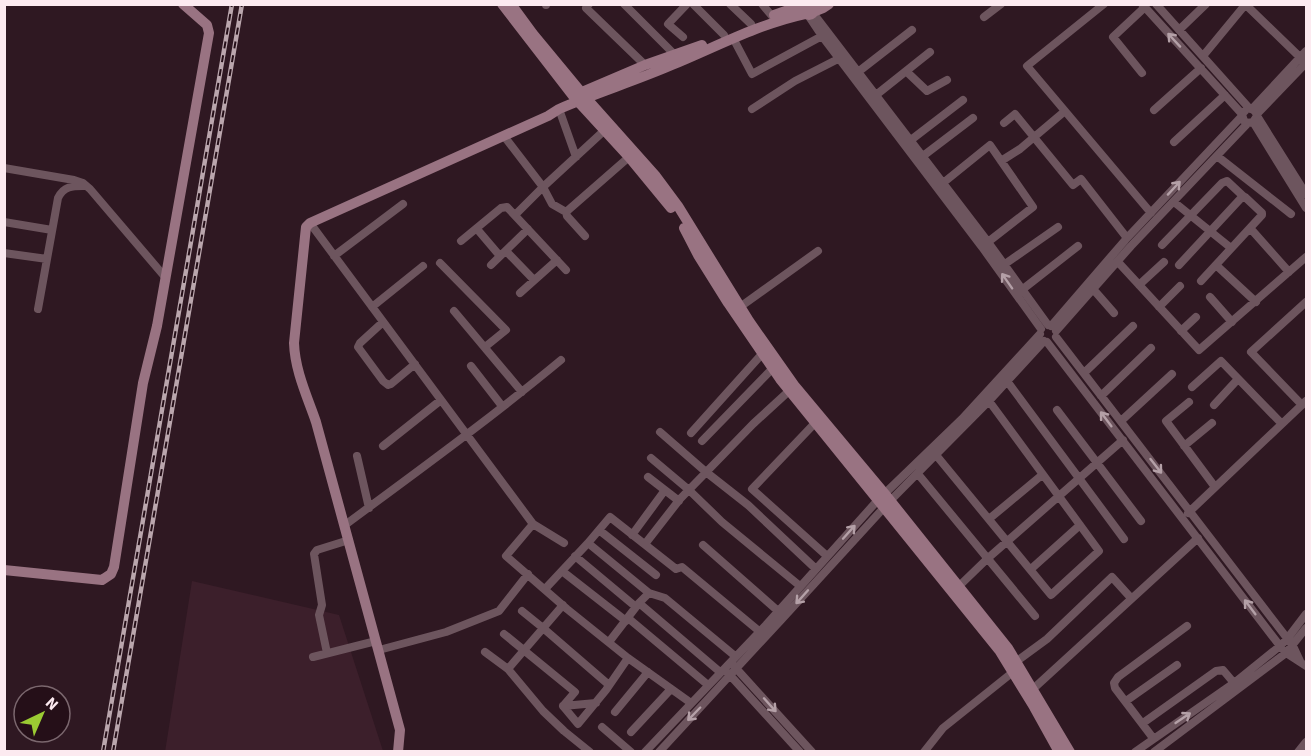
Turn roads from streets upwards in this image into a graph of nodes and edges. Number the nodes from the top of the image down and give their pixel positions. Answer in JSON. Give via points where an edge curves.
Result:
{"nodes":[{"id":1,"x":183,"y":4,"type":"edge"},
{"id":2,"x":502,"y":4,"type":"edge"},
{"id":3,"x":511,"y":4,"type":"edge"},
{"id":4,"x":589,"y":4,"type":"edge"},
{"id":5,"x":624,"y":4,"type":"edge"},
{"id":6,"x":687,"y":4,"type":"edge"},
{"id":7,"x":693,"y":4,"type":"edge"},
{"id":8,"x":730,"y":4,"type":"edge"},
{"id":9,"x":762,"y":4,"type":"edge"},
{"id":10,"x":829,"y":4,"type":"edge"},
{"id":11,"x":1001,"y":4,"type":"edge"},
{"id":12,"x":1104,"y":4,"type":"edge"},
{"id":13,"x":1206,"y":5,"type":"edge"},
{"id":14,"x":1245,"y":5,"type":"edge"},
{"id":15,"x":1143,"y":6,"type":"edge"},
{"id":16,"x":808,"y":8,"type":"edge"},
{"id":17,"x":1159,"y":8,"type":"edge"},
{"id":18,"x":772,"y":16,"type":"junction"},
{"id":19,"x":984,"y":18,"type":"dead end"},
{"id":20,"x":1154,"y":18,"type":"junction"},
{"id":21,"x":751,"y":24,"type":"junction"},
{"id":22,"x":912,"y":30,"type":"dead end"},
{"id":23,"x":1179,"y":30,"type":"junction"},
{"id":24,"x":729,"y":36,"type":"junction"},
{"id":25,"x":822,"y":36,"type":"junction"},
{"id":26,"x":682,"y":37,"type":"dead end"},
{"id":27,"x":1306,"y":51,"type":"edge"},
{"id":28,"x":930,"y":52,"type":"dead end"},
{"id":29,"x":1203,"y":56,"type":"junction"},
{"id":30,"x":678,"y":58,"type":"junction"},
{"id":31,"x":840,"y":58,"type":"junction"},
{"id":32,"x":1305,"y":62,"type":"edge"},
{"id":33,"x":645,"y":65,"type":"junction"},
{"id":34,"x":1201,"y":68,"type":"junction"},
{"id":35,"x":858,"y":72,"type":"junction"},
{"id":36,"x":907,"y":72,"type":"junction"},
{"id":37,"x":1142,"y":73,"type":"dead end"},
{"id":38,"x":946,"y":80,"type":"dead end"},
{"id":39,"x":876,"y":95,"type":"junction"},
{"id":40,"x":1225,"y":95,"type":"junction"},
{"id":41,"x":580,"y":97,"type":"junction"},
{"id":42,"x":963,"y":100,"type":"dead end"},
{"id":43,"x":561,"y":108,"type":"junction"},
{"id":44,"x":752,"y":109,"type":"dead end"},
{"id":45,"x":1155,"y":110,"type":"dead end"},
{"id":46,"x":1065,"y":111,"type":"junction"},
{"id":47,"x":1242,"y":115,"type":"junction"},
{"id":48,"x":1253,"y":116,"type":"junction"},
{"id":49,"x":973,"y":118,"type":"dead end"},
{"id":50,"x":1004,"y":123,"type":"dead end"},
{"id":51,"x":608,"y":127,"type":"junction"},
{"id":52,"x":504,"y":136,"type":"junction"},
{"id":53,"x":1035,"y":137,"type":"junction"},
{"id":54,"x":908,"y":142,"type":"junction"},
{"id":55,"x":1174,"y":142,"type":"dead end"},
{"id":56,"x":923,"y":156,"type":"junction"},
{"id":57,"x":1217,"y":156,"type":"junction"},
{"id":58,"x":576,"y":157,"type":"junction"},
{"id":59,"x":629,"y":157,"type":"junction"},
{"id":60,"x":1001,"y":161,"type":"junction"},
{"id":61,"x":4,"y":168,"type":"edge"},
{"id":62,"x":943,"y":183,"type":"junction"},
{"id":63,"x":87,"y":186,"type":"junction"},
{"id":64,"x":543,"y":187,"type":"junction"},
{"id":65,"x":1306,"y":194,"type":"edge"},
{"id":66,"x":1243,"y":196,"type":"junction"},
{"id":67,"x":1174,"y":202,"type":"junction"},
{"id":68,"x":403,"y":204,"type":"dead end"},
{"id":69,"x":1306,"y":208,"type":"edge"},
{"id":70,"x":566,"y":212,"type":"junction"},
{"id":71,"x":1151,"y":213,"type":"junction"},
{"id":72,"x":1291,"y":214,"type":"dead end"},
{"id":73,"x":515,"y":215,"type":"junction"},
{"id":74,"x":1191,"y":216,"type":"junction"},
{"id":75,"x":4,"y":222,"type":"edge"},
{"id":76,"x":310,"y":224,"type":"junction"},
{"id":77,"x":1058,"y":227,"type":"dead end"},
{"id":78,"x":1250,"y":228,"type":"junction"},
{"id":79,"x":477,"y":229,"type":"junction"},
{"id":80,"x":528,"y":229,"type":"junction"},
{"id":81,"x":52,"y":230,"type":"junction"},
{"id":82,"x":1210,"y":231,"type":"junction"},
{"id":83,"x":585,"y":236,"type":"dead end"},
{"id":84,"x":1127,"y":238,"type":"junction"},
{"id":85,"x":461,"y":241,"type":"dead end"},
{"id":86,"x":988,"y":242,"type":"junction"},
{"id":87,"x":1162,"y":245,"type":"dead end"},
{"id":88,"x":1078,"y":246,"type":"dead end"},
{"id":89,"x":1231,"y":248,"type":"junction"},
{"id":90,"x":818,"y":251,"type":"dead end"},
{"id":91,"x":4,"y":253,"type":"edge"},
{"id":92,"x":503,"y":254,"type":"junction"},
{"id":93,"x":334,"y":256,"type":"junction"},
{"id":94,"x":1306,"y":257,"type":"edge"},
{"id":95,"x":47,"y":259,"type":"junction"},
{"id":96,"x":557,"y":260,"type":"junction"},
{"id":97,"x":1118,"y":261,"type":"junction"},
{"id":98,"x":1164,"y":262,"type":"dead end"},
{"id":99,"x":440,"y":263,"type":"dead end"},
{"id":100,"x":1005,"y":264,"type":"junction"},
{"id":101,"x":491,"y":265,"type":"dead end"},
{"id":102,"x":1179,"y":265,"type":"dead end"},
{"id":103,"x":1216,"y":265,"type":"junction"},
{"id":104,"x":423,"y":266,"type":"dead end"},
{"id":105,"x":566,"y":270,"type":"dead end"},
{"id":106,"x":1289,"y":272,"type":"junction"},
{"id":107,"x":165,"y":277,"type":"junction"},
{"id":108,"x":534,"y":280,"type":"junction"},
{"id":109,"x":1200,"y":281,"type":"dead end"},
{"id":110,"x":1139,"y":285,"type":"junction"},
{"id":111,"x":1180,"y":286,"type":"dead end"},
{"id":112,"x":1023,"y":289,"type":"junction"},
{"id":113,"x":1093,"y":289,"type":"junction"},
{"id":114,"x":520,"y":293,"type":"dead end"},
{"id":115,"x":1210,"y":297,"type":"dead end"},
{"id":116,"x":1256,"y":302,"type":"junction"},
{"id":117,"x":1306,"y":302,"type":"edge"},
{"id":118,"x":372,"y":307,"type":"junction"},
{"id":119,"x":740,"y":307,"type":"junction"},
{"id":120,"x":1159,"y":307,"type":"junction"},
{"id":121,"x":38,"y":309,"type":"dead end"},
{"id":122,"x":454,"y":310,"type":"dead end"},
{"id":123,"x":1114,"y":313,"type":"dead end"},
{"id":124,"x":1196,"y":317,"type":"dead end"},
{"id":125,"x":383,"y":322,"type":"junction"},
{"id":126,"x":1232,"y":322,"type":"junction"},
{"id":127,"x":1133,"y":326,"type":"dead end"},
{"id":128,"x":1182,"y":331,"type":"junction"},
{"id":129,"x":1048,"y":333,"type":"junction"},
{"id":130,"x":485,"y":347,"type":"junction"},
{"id":131,"x":1151,"y":348,"type":"dead end"},
{"id":132,"x":762,"y":354,"type":"junction"},
{"id":133,"x":561,"y":360,"type":"dead end"},
{"id":134,"x":415,"y":364,"type":"junction"},
{"id":135,"x":471,"y":366,"type":"dead end"},
{"id":136,"x":776,"y":366,"type":"junction"},
{"id":137,"x":1084,"y":373,"type":"junction"},
{"id":138,"x":1172,"y":374,"type":"dead end"},
{"id":139,"x":1238,"y":379,"type":"junction"},
{"id":140,"x":1006,"y":381,"type":"junction"},
{"id":141,"x":1192,"y":387,"type":"dead end"},
{"id":142,"x":789,"y":391,"type":"junction"},
{"id":143,"x":522,"y":392,"type":"junction"},
{"id":144,"x":1101,"y":396,"type":"junction"},
{"id":145,"x":441,"y":400,"type":"junction"},
{"id":146,"x":988,"y":401,"type":"junction"},
{"id":147,"x":1190,"y":402,"type":"dead end"},
{"id":148,"x":1304,"y":403,"type":"edge"},
{"id":149,"x":1214,"y":405,"type":"dead end"},
{"id":150,"x":502,"y":406,"type":"junction"},
{"id":151,"x":1057,"y":410,"type":"dead end"},
{"id":152,"x":1121,"y":421,"type":"junction"},
{"id":153,"x":815,"y":423,"type":"junction"},
{"id":154,"x":1212,"y":423,"type":"dead end"},
{"id":155,"x":1282,"y":424,"type":"junction"},
{"id":156,"x":660,"y":432,"type":"dead end"},
{"id":157,"x":691,"y":433,"type":"dead end"},
{"id":158,"x":467,"y":435,"type":"junction"},
{"id":159,"x":1123,"y":440,"type":"junction"},
{"id":160,"x":702,"y":441,"type":"dead end"},
{"id":161,"x":383,"y":446,"type":"dead end"},
{"id":162,"x":1184,"y":446,"type":"junction"},
{"id":163,"x":936,"y":455,"type":"junction"},
{"id":164,"x":357,"y":456,"type":"dead end"},
{"id":165,"x":651,"y":458,"type":"dead end"},
{"id":166,"x":1097,"y":463,"type":"junction"},
{"id":167,"x":705,"y":472,"type":"junction"},
{"id":168,"x":918,"y":474,"type":"junction"},
{"id":169,"x":1042,"y":475,"type":"junction"},
{"id":170,"x":648,"y":477,"type":"dead end"},
{"id":171,"x":1078,"y":479,"type":"junction"},
{"id":172,"x":1215,"y":488,"type":"junction"},
{"id":173,"x":665,"y":490,"type":"junction"},
{"id":174,"x":689,"y":490,"type":"junction"},
{"id":175,"x":1058,"y":497,"type":"junction"},
{"id":176,"x":679,"y":501,"type":"junction"},
{"id":177,"x":884,"y":501,"type":"junction"},
{"id":178,"x":369,"y":508,"type":"junction"},
{"id":179,"x":1190,"y":511,"type":"junction"},
{"id":180,"x":1182,"y":518,"type":"junction"},
{"id":181,"x":989,"y":519,"type":"junction"},
{"id":182,"x":1141,"y":521,"type":"dead end"},
{"id":183,"x":533,"y":524,"type":"junction"},
{"id":184,"x":345,"y":525,"type":"junction"},
{"id":185,"x":1080,"y":525,"type":"junction"},
{"id":186,"x":599,"y":530,"type":"junction"},
{"id":187,"x":632,"y":535,"type":"junction"},
{"id":188,"x":1198,"y":538,"type":"junction"},
{"id":189,"x":1124,"y":539,"type":"dead end"},
{"id":190,"x":349,"y":540,"type":"junction"},
{"id":191,"x":1008,"y":541,"type":"junction"},
{"id":192,"x":564,"y":543,"type":"dead end"},
{"id":193,"x":588,"y":543,"type":"junction"},
{"id":194,"x":645,"y":544,"type":"junction"},
{"id":195,"x":703,"y":545,"type":"dead end"},
{"id":196,"x":575,"y":556,"type":"junction"},
{"id":197,"x":827,"y":556,"type":"junction"},
{"id":198,"x":987,"y":559,"type":"junction"},
{"id":199,"x":816,"y":569,"type":"junction"},
{"id":200,"x":1031,"y":569,"type":"junction"},
{"id":201,"x":4,"y":570,"type":"edge"},
{"id":202,"x":562,"y":571,"type":"junction"},
{"id":203,"x":528,"y":574,"type":"junction"},
{"id":204,"x":656,"y":575,"type":"dead end"},
{"id":205,"x":800,"y":586,"type":"junction"},
{"id":206,"x":545,"y":589,"type":"junction"},
{"id":207,"x":956,"y":589,"type":"junction"},
{"id":208,"x":649,"y":593,"type":"junction"},
{"id":209,"x":1131,"y":598,"type":"junction"},
{"id":210,"x":562,"y":605,"type":"junction"},
{"id":211,"x":638,"y":605,"type":"junction"},
{"id":212,"x":522,"y":611,"type":"dead end"},
{"id":213,"x":778,"y":611,"type":"junction"},
{"id":214,"x":1306,"y":614,"type":"edge"},
{"id":215,"x":1035,"y":616,"type":"dead end"},
{"id":216,"x":627,"y":620,"type":"junction"},
{"id":217,"x":1187,"y":626,"type":"dead end"},
{"id":218,"x":543,"y":628,"type":"junction"},
{"id":219,"x":1306,"y":628,"type":"edge"},
{"id":220,"x":759,"y":631,"type":"junction"},
{"id":221,"x":504,"y":634,"type":"dead end"},
{"id":222,"x":1287,"y":639,"type":"junction"},
{"id":223,"x":609,"y":642,"type":"junction"},
{"id":224,"x":377,"y":645,"type":"junction"},
{"id":225,"x":1280,"y":646,"type":"junction"},
{"id":226,"x":1293,"y":646,"type":"junction"},
{"id":227,"x":524,"y":649,"type":"junction"},
{"id":228,"x":485,"y":652,"type":"dead end"},
{"id":229,"x":327,"y":653,"type":"junction"},
{"id":230,"x":1286,"y":653,"type":"junction"},
{"id":231,"x":312,"y":657,"type":"dead end"},
{"id":232,"x":628,"y":658,"type":"junction"},
{"id":233,"x":1303,"y":664,"type":"edge"},
{"id":234,"x":729,"y":665,"type":"junction"},
{"id":235,"x":1177,"y":666,"type":"dead end"},
{"id":236,"x":1015,"y":667,"type":"junction"},
{"id":237,"x":508,"y":669,"type":"junction"},
{"id":238,"x":648,"y":672,"type":"junction"},
{"id":239,"x":730,"y":676,"type":"junction"},
{"id":240,"x":1234,"y":684,"type":"junction"},
{"id":241,"x":609,"y":685,"type":"junction"},
{"id":242,"x":708,"y":685,"type":"junction"},
{"id":243,"x":1033,"y":688,"type":"junction"},
{"id":244,"x":672,"y":689,"type":"junction"},
{"id":245,"x":1126,"y":701,"type":"junction"},
{"id":246,"x":596,"y":703,"type":"junction"},
{"id":247,"x":691,"y":703,"type":"junction"},
{"id":248,"x":564,"y":706,"type":"junction"},
{"id":249,"x":615,"y":712,"type":"dead end"},
{"id":250,"x":1143,"y":723,"type":"junction"},
{"id":251,"x":602,"y":727,"type":"dead end"},
{"id":252,"x":631,"y":732,"type":"dead end"},
{"id":253,"x":1153,"y":738,"type":"junction"},
{"id":254,"x":1306,"y":742,"type":"edge"},
{"id":255,"x":398,"y":752,"type":"edge"},
{"id":256,"x":590,"y":752,"type":"edge"},
{"id":257,"x":631,"y":752,"type":"edge"},
{"id":258,"x":645,"y":752,"type":"edge"},
{"id":259,"x":659,"y":752,"type":"edge"},
{"id":260,"x":800,"y":752,"type":"edge"},
{"id":261,"x":812,"y":752,"type":"edge"},
{"id":262,"x":924,"y":752,"type":"edge"},
{"id":263,"x":1059,"y":752,"type":"edge"},
{"id":264,"x":1070,"y":752,"type":"edge"},
{"id":265,"x":1135,"y":752,"type":"edge"},
{"id":266,"x":1154,"y":752,"type":"edge"},
{"id":267,"x":1298,"y":752,"type":"edge"}],
"edges":[{"from":1,"to":107,"type":"street","via":[[207,25],[209,33]]},
{"from":2,"to":41,"type":"street"},
{"from":3,"to":41,"type":"street"},
{"from":4,"to":33,"type":"street","via":[[586,8]]},
{"from":5,"to":30,"type":"street"},
{"from":6,"to":26,"type":"street","via":[[668,24]]},
{"from":7,"to":24,"type":"street"},
{"from":8,"to":21,"type":"street"},
{"from":9,"to":18,"type":"street"},
{"from":10,"to":16,"type":"street","via":[[823,9]]},
{"from":11,"to":19,"type":"street"},
{"from":12,"to":46,"type":"street","via":[[1027,66]]},
{"from":13,"to":23,"type":"street"},
{"from":14,"to":29,"type":"street"},
{"from":14,"to":32,"type":"street"},
{"from":15,"to":20,"type":"street"},
{"from":15,"to":37,"type":"street","via":[[1113,37]]},
{"from":16,"to":18,"type":"street","via":[[794,8]]},
{"from":16,"to":24,"type":"street"},
{"from":16,"to":25,"type":"street"},
{"from":16,"to":35,"type":"street"},
{"from":17,"to":20,"type":"street"},
{"from":17,"to":23,"type":"street"},
{"from":18,"to":21,"type":"street"},
{"from":34,"to":20,"type":"street","one_way":true},
{"from":21,"to":24,"type":"street"},
{"from":22,"to":35,"type":"street"},
{"from":23,"to":29,"type":"street"},
{"from":24,"to":25,"type":"street","via":[[752,74]]},
{"from":24,"to":30,"type":"street"},
{"from":25,"to":31,"type":"street"},
{"from":27,"to":32,"type":"street"},
{"from":28,"to":36,"type":"street"},
{"from":29,"to":48,"type":"street"},
{"from":30,"to":33,"type":"street"},
{"from":30,"to":41,"type":"street"},
{"from":31,"to":44,"type":"street"},
{"from":31,"to":54,"type":"street"},
{"from":32,"to":48,"type":"street"},
{"from":33,"to":41,"type":"street"},
{"from":34,"to":40,"type":"street"},
{"from":34,"to":45,"type":"street"},
{"from":35,"to":39,"type":"street"},
{"from":36,"to":38,"type":"street","via":[[927,91]]},
{"from":36,"to":39,"type":"street"},
{"from":39,"to":54,"type":"street"},
{"from":40,"to":47,"type":"street"},
{"from":40,"to":55,"type":"street"},
{"from":41,"to":43,"type":"street"},
{"from":41,"to":51,"type":"street"},
{"from":42,"to":54,"type":"street"},
{"from":43,"to":52,"type":"street"},
{"from":43,"to":58,"type":"street"},
{"from":46,"to":53,"type":"street"},
{"from":46,"to":71,"type":"street"},
{"from":47,"to":48,"type":"street","via":[[1245,110]]},
{"from":71,"to":47,"type":"street","one_way":true},
{"from":48,"to":57,"type":"street"},
{"from":48,"to":65,"type":"street"},
{"from":48,"to":69,"type":"street"},
{"from":49,"to":56,"type":"street"},
{"from":50,"to":53,"type":"street","via":[[1015,114]]},
{"from":51,"to":58,"type":"street"},
{"from":51,"to":59,"type":"street"},
{"from":51,"to":119,"type":"street","via":[[655,175],[678,206]]},
{"from":52,"to":64,"type":"street"},
{"from":52,"to":76,"type":"street"},
{"from":53,"to":60,"type":"street"},
{"from":53,"to":84,"type":"street","via":[[1073,185],[1081,179]]},
{"from":54,"to":56,"type":"street"},
{"from":129,"to":54,"type":"street","one_way":true},
{"from":56,"to":62,"type":"street"},
{"from":57,"to":67,"type":"street"},
{"from":57,"to":72,"type":"street"},
{"from":58,"to":64,"type":"street"},
{"from":59,"to":70,"type":"street"},
{"from":59,"to":132,"type":"street","via":[[676,213],[698,255]]},
{"from":60,"to":62,"type":"street","via":[[990,145]]},
{"from":60,"to":86,"type":"street","via":[[1033,207]]},
{"from":61,"to":63,"type":"street","via":[[74,180]]},
{"from":62,"to":86,"type":"street"},
{"from":63,"to":81,"type":"street","via":[[71,186],[61,192]]},
{"from":63,"to":107,"type":"street"},
{"from":64,"to":70,"type":"street","via":[[552,204]]},
{"from":64,"to":73,"type":"street"},
{"from":66,"to":74,"type":"street","via":[[1227,181]]},
{"from":66,"to":78,"type":"street","via":[[1262,213]]},
{"from":66,"to":82,"type":"street"},
{"from":67,"to":74,"type":"street"},
{"from":67,"to":97,"type":"street"},
{"from":68,"to":93,"type":"street"},
{"from":70,"to":83,"type":"street"},
{"from":71,"to":84,"type":"street"},
{"from":73,"to":79,"type":"street","via":[[505,206]]},
{"from":73,"to":80,"type":"street"},
{"from":74,"to":82,"type":"street"},
{"from":74,"to":87,"type":"street"},
{"from":75,"to":81,"type":"street"},
{"from":76,"to":93,"type":"street"},
{"from":76,"to":184,"type":"street","via":[[306,227],[294,358]]},
{"from":77,"to":100,"type":"street"},
{"from":78,"to":89,"type":"street"},
{"from":78,"to":106,"type":"street"},
{"from":79,"to":85,"type":"street"},
{"from":79,"to":92,"type":"street"},
{"from":80,"to":92,"type":"street"},
{"from":80,"to":96,"type":"street"},
{"from":81,"to":95,"type":"street"},
{"from":82,"to":89,"type":"street"},
{"from":82,"to":102,"type":"street"},
{"from":84,"to":129,"type":"street"},
{"from":86,"to":100,"type":"street"},
{"from":88,"to":112,"type":"street"},
{"from":89,"to":103,"type":"street"},
{"from":90,"to":119,"type":"street"},
{"from":91,"to":95,"type":"street"},
{"from":92,"to":101,"type":"street"},
{"from":92,"to":108,"type":"street"},
{"from":93,"to":118,"type":"street"},
{"from":94,"to":106,"type":"street"},
{"from":95,"to":121,"type":"street"},
{"from":96,"to":105,"type":"street"},
{"from":96,"to":108,"type":"street"},
{"from":97,"to":110,"type":"street"},
{"from":97,"to":113,"type":"street"},
{"from":98,"to":110,"type":"street"},
{"from":99,"to":130,"type":"street","via":[[506,330]]},
{"from":100,"to":112,"type":"street"},
{"from":103,"to":109,"type":"street"},
{"from":103,"to":116,"type":"street"},
{"from":104,"to":118,"type":"street"},
{"from":106,"to":116,"type":"street"},
{"from":107,"to":201,"type":"street","via":[[111,574],[102,580]]},
{"from":108,"to":114,"type":"street"},
{"from":110,"to":120,"type":"street"},
{"from":111,"to":120,"type":"street"},
{"from":112,"to":129,"type":"street"},
{"from":113,"to":123,"type":"street"},
{"from":113,"to":129,"type":"street"},
{"from":115,"to":126,"type":"street"},
{"from":116,"to":126,"type":"street"},
{"from":117,"to":148,"type":"street","via":[[1251,352]]},
{"from":118,"to":125,"type":"street"},
{"from":119,"to":136,"type":"street"},
{"from":120,"to":128,"type":"street"},
{"from":122,"to":130,"type":"street"},
{"from":124,"to":128,"type":"street"},
{"from":125,"to":134,"type":"street"},
{"from":125,"to":134,"type":"street","via":[[358,345],[383,381],[388,384]]},
{"from":126,"to":128,"type":"street","via":[[1199,350]]},
{"from":127,"to":137,"type":"street"},
{"from":129,"to":137,"type":"street"},
{"from":129,"to":140,"type":"street"},
{"from":159,"to":129,"type":"street","one_way":true},
{"from":129,"to":177,"type":"street"},
{"from":130,"to":143,"type":"street"},
{"from":131,"to":144,"type":"street"},
{"from":132,"to":136,"type":"street"},
{"from":132,"to":157,"type":"street"},
{"from":133,"to":143,"type":"street"},
{"from":134,"to":145,"type":"street"},
{"from":135,"to":150,"type":"street"},
{"from":136,"to":142,"type":"street"},
{"from":136,"to":160,"type":"street"},
{"from":136,"to":177,"type":"street"},
{"from":137,"to":144,"type":"street"},
{"from":138,"to":152,"type":"street"},
{"from":139,"to":141,"type":"street","via":[[1221,361]]},
{"from":139,"to":149,"type":"street"},
{"from":139,"to":155,"type":"street"},
{"from":140,"to":146,"type":"street"},
{"from":140,"to":171,"type":"street"},
{"from":142,"to":153,"type":"street"},
{"from":142,"to":167,"type":"street"},
{"from":143,"to":150,"type":"street"},
{"from":144,"to":152,"type":"street"},
{"from":145,"to":158,"type":"street"},
{"from":145,"to":161,"type":"street"},
{"from":146,"to":163,"type":"street"},
{"from":146,"to":169,"type":"street"},
{"from":147,"to":162,"type":"street","via":[[1166,421]]},
{"from":148,"to":155,"type":"street"},
{"from":150,"to":158,"type":"street"},
{"from":151,"to":166,"type":"street"},
{"from":152,"to":179,"type":"street","one_way":true},
{"from":153,"to":177,"type":"street"},
{"from":153,"to":197,"type":"street","via":[[752,489]]},
{"from":154,"to":162,"type":"street"},
{"from":155,"to":172,"type":"street"},
{"from":156,"to":167,"type":"street"},
{"from":158,"to":178,"type":"street"},
{"from":158,"to":183,"type":"street"},
{"from":159,"to":166,"type":"street"},
{"from":159,"to":180,"type":"street"},
{"from":162,"to":172,"type":"street"},
{"from":163,"to":168,"type":"street"},
{"from":163,"to":181,"type":"street"},
{"from":164,"to":178,"type":"street"},
{"from":165,"to":174,"type":"street"},
{"from":166,"to":171,"type":"street"},
{"from":166,"to":182,"type":"street"},
{"from":167,"to":174,"type":"street"},
{"from":167,"to":199,"type":"street","via":[[748,505]]},
{"from":168,"to":177,"type":"street"},
{"from":168,"to":198,"type":"street"},
{"from":169,"to":175,"type":"street"},
{"from":169,"to":181,"type":"street"},
{"from":170,"to":173,"type":"street"},
{"from":171,"to":175,"type":"street"},
{"from":171,"to":189,"type":"street"},
{"from":172,"to":179,"type":"street"},
{"from":173,"to":176,"type":"street"},
{"from":173,"to":187,"type":"street"},
{"from":174,"to":176,"type":"street"},
{"from":174,"to":205,"type":"street"},
{"from":175,"to":185,"type":"street"},
{"from":175,"to":191,"type":"street"},
{"from":176,"to":194,"type":"street"},
{"from":197,"to":177,"type":"street","one_way":true},
{"from":177,"to":207,"type":"street"},
{"from":177,"to":234,"type":"street","one_way":true},
{"from":178,"to":184,"type":"street"},
{"from":179,"to":180,"type":"street"},
{"from":179,"to":222,"type":"street"},
{"from":180,"to":188,"type":"street"},
{"from":181,"to":191,"type":"street"},
{"from":183,"to":192,"type":"street"},
{"from":183,"to":203,"type":"street","via":[[506,556]]},
{"from":184,"to":190,"type":"street"},
{"from":185,"to":200,"type":"street"},
{"from":185,"to":200,"type":"street","via":[[1099,551],[1052,595]]},
{"from":186,"to":187,"type":"street","via":[[610,517]]},
{"from":186,"to":193,"type":"street"},
{"from":186,"to":204,"type":"street"},
{"from":187,"to":194,"type":"street"},
{"from":188,"to":209,"type":"street"},
{"from":225,"to":188,"type":"street","one_way":true},
{"from":190,"to":224,"type":"street"},
{"from":190,"to":229,"type":"street","via":[[314,554],[322,605],[318,615]]},
{"from":191,"to":198,"type":"street"},
{"from":191,"to":200,"type":"street"},
{"from":193,"to":196,"type":"street"},
{"from":193,"to":208,"type":"street"},
{"from":194,"to":220,"type":"street","via":[[676,569],[682,567]]},
{"from":195,"to":213,"type":"street"},
{"from":196,"to":202,"type":"street"},
{"from":196,"to":211,"type":"street"},
{"from":197,"to":199,"type":"street"},
{"from":198,"to":207,"type":"street"},
{"from":198,"to":215,"type":"street"},
{"from":199,"to":205,"type":"street"},
{"from":202,"to":206,"type":"street"},
{"from":202,"to":216,"type":"street"},
{"from":203,"to":206,"type":"street"},
{"from":203,"to":224,"type":"street","via":[[499,611],[446,632]]},
{"from":205,"to":213,"type":"street"},
{"from":206,"to":210,"type":"street"},
{"from":207,"to":236,"type":"street"},
{"from":208,"to":211,"type":"street"},
{"from":208,"to":234,"type":"street","via":[[664,598]]},
{"from":209,"to":236,"type":"street","via":[[1112,578]]},
{"from":209,"to":243,"type":"street"},
{"from":210,"to":218,"type":"street"},
{"from":210,"to":223,"type":"street"},
{"from":211,"to":216,"type":"street"},
{"from":211,"to":234,"type":"street"},
{"from":212,"to":218,"type":"street"},
{"from":213,"to":220,"type":"street"},
{"from":214,"to":222,"type":"street"},
{"from":216,"to":223,"type":"street"},
{"from":216,"to":242,"type":"street"},
{"from":217,"to":245,"type":"street","via":[[1114,682]]},
{"from":218,"to":227,"type":"street"},
{"from":218,"to":241,"type":"street"},
{"from":219,"to":226,"type":"street"},
{"from":220,"to":234,"type":"street"},
{"from":221,"to":227,"type":"street"},
{"from":222,"to":225,"type":"street"},
{"from":222,"to":226,"type":"street"},
{"from":223,"to":232,"type":"street"},
{"from":224,"to":229,"type":"street"},
{"from":224,"to":255,"type":"street","via":[[400,730]]},
{"from":225,"to":230,"type":"street"},
{"from":225,"to":240,"type":"street"},
{"from":226,"to":230,"type":"street"},
{"from":226,"to":233,"type":"street"},
{"from":227,"to":237,"type":"street"},
{"from":227,"to":248,"type":"street","via":[[575,692]]},
{"from":228,"to":237,"type":"street"},
{"from":229,"to":231,"type":"street"},
{"from":230,"to":233,"type":"street"},
{"from":230,"to":266,"type":"street"},
{"from":232,"to":238,"type":"street"},
{"from":232,"to":241,"type":"street"},
{"from":234,"to":239,"type":"street"},
{"from":234,"to":242,"type":"street"},
{"from":234,"to":261,"type":"street","one_way":true},
{"from":235,"to":245,"type":"street"},
{"from":236,"to":243,"type":"street"},
{"from":236,"to":262,"type":"street","via":[[943,728]]},
{"from":236,"to":263,"type":"street"},
{"from":237,"to":256,"type":"street","via":[[543,711]]},
{"from":238,"to":244,"type":"street"},
{"from":238,"to":249,"type":"street"},
{"from":239,"to":259,"type":"street","one_way":true},
{"from":239,"to":260,"type":"street"},
{"from":240,"to":250,"type":"street","via":[[1223,670],[1216,671]]},
{"from":253,"to":240,"type":"street","one_way":true},
{"from":241,"to":246,"type":"street"},
{"from":242,"to":247,"type":"street"},
{"from":243,"to":264,"type":"street"},
{"from":244,"to":247,"type":"street"},
{"from":244,"to":252,"type":"street"},
{"from":245,"to":250,"type":"street"},
{"from":246,"to":248,"type":"street"},
{"from":246,"to":248,"type":"street","via":[[578,724]]},
{"from":247,"to":258,"type":"street"},
{"from":250,"to":253,"type":"street"},
{"from":251,"to":257,"type":"street"},
{"from":253,"to":265,"type":"street"},
{"from":254,"to":267,"type":"street"}]}
